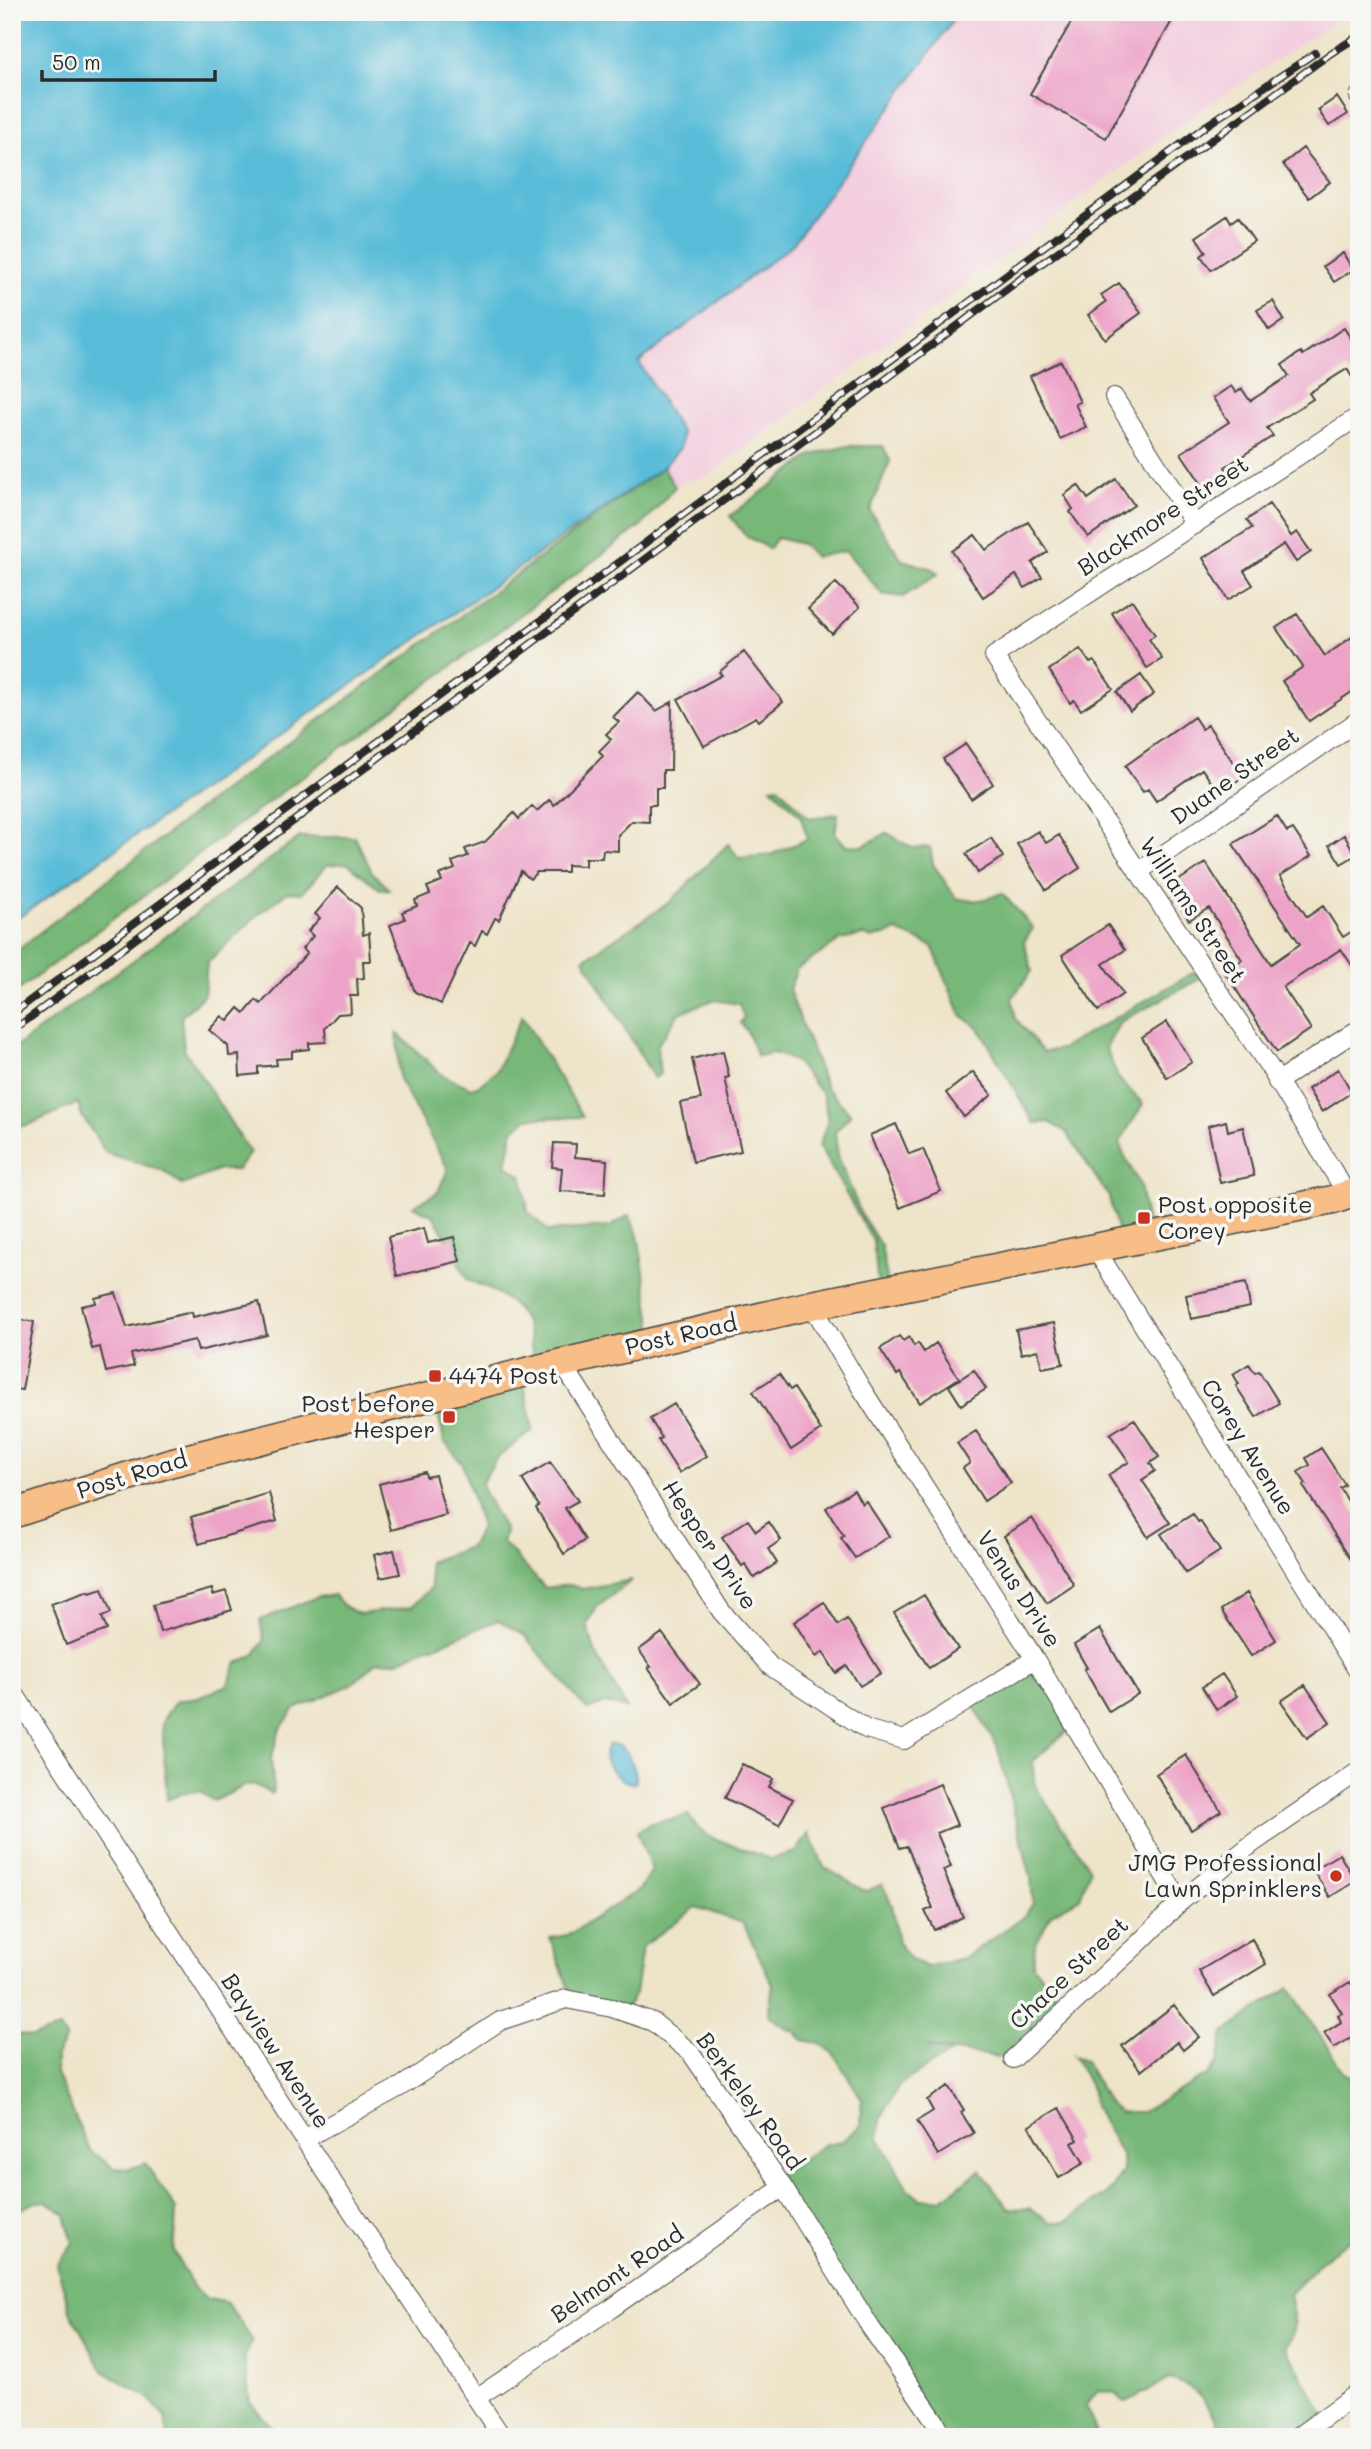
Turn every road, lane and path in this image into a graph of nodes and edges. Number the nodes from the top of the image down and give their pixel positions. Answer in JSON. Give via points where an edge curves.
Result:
{"nodes":[{"id":1,"x":1114,"y":397,"type":"dead end"},
{"id":2,"x":1359,"y":416,"type":"edge"},
{"id":3,"x":1195,"y":525,"type":"junction"},
{"id":4,"x":994,"y":656,"type":"joint"},
{"id":5,"x":1359,"y":720,"type":"edge"},
{"id":6,"x":1138,"y":872,"type":"junction"},
{"id":7,"x":1359,"y":1029,"type":"edge"},
{"id":8,"x":1277,"y":1082,"type":"junction"},
{"id":9,"x":1353,"y":1192,"type":"edge"},
{"id":10,"x":1095,"y":1248,"type":"junction"},
{"id":11,"x":812,"y":1305,"type":"junction"},
{"id":12,"x":562,"y":1363,"type":"junction"},
{"id":13,"x":12,"y":1514,"type":"edge"},
{"id":14,"x":1035,"y":1659,"type":"junction"},
{"id":15,"x":1359,"y":1673,"type":"edge"},
{"id":16,"x":12,"y":1690,"type":"edge"},
{"id":17,"x":1359,"y":1772,"type":"edge"},
{"id":18,"x":1180,"y":1902,"type":"junction"},
{"id":19,"x":1013,"y":2059,"type":"dead end"},
{"id":20,"x":304,"y":2139,"type":"junction"},
{"id":21,"x":783,"y":2188,"type":"junction"},
{"id":22,"x":1359,"y":2392,"type":"edge"},
{"id":23,"x":476,"y":2398,"type":"junction"},
{"id":24,"x":502,"y":2437,"type":"edge"},
{"id":25,"x":941,"y":2437,"type":"edge"},
{"id":26,"x":1297,"y":2437,"type":"edge"}],
"edges":[{"from":1,"to":3,"type":"street"},
{"from":2,"to":3,"type":"street","name":"Blackmore Street"},
{"from":3,"to":4,"type":"street","name":"Blackmore Street"},
{"from":4,"to":6,"type":"street","name":"Williams Street"},
{"from":5,"to":6,"type":"street","name":"Duane Street"},
{"from":6,"to":8,"type":"street","name":"Williams Street"},
{"from":7,"to":8,"type":"street"},
{"from":8,"to":9,"type":"street","name":"Williams Street"},
{"from":9,"to":10,"type":"main road","name":"Post Road","via":[[1333,1200]]},
{"from":10,"to":11,"type":"main road","name":"Post Road"},
{"from":10,"to":15,"type":"street","name":"Corey Avenue"},
{"from":11,"to":12,"type":"main road","name":"Post Road"},
{"from":11,"to":14,"type":"street","name":"Venus Drive"},
{"from":12,"to":13,"type":"main road","name":"Post Road","via":[[169,1462]]},
{"from":12,"to":14,"type":"street","name":"Hesper Drive","via":[[721,1611],[770,1666],[866,1729],[904,1740]]},
{"from":14,"to":18,"type":"street","name":"Venus Drive"},
{"from":16,"to":20,"type":"street","name":"Bayview Avenue"},
{"from":17,"to":18,"type":"street","name":"Chace Street","via":[[1253,1843]]},
{"from":18,"to":19,"type":"street","name":"Chace Street"},
{"from":20,"to":21,"type":"street","name":"Berkeley Road","via":[[400,2087],[500,2021],[566,2000],[612,2008],[653,2022],[691,2053]]},
{"from":20,"to":23,"type":"street","name":"Bayview Avenue"},
{"from":21,"to":23,"type":"street","name":"Belmont Road"},
{"from":21,"to":25,"type":"street","name":"Berkeley Road","via":[[937,2424]]},
{"from":22,"to":26,"type":"street"},
{"from":23,"to":24,"type":"street","name":"Bayview Avenue"}]}
